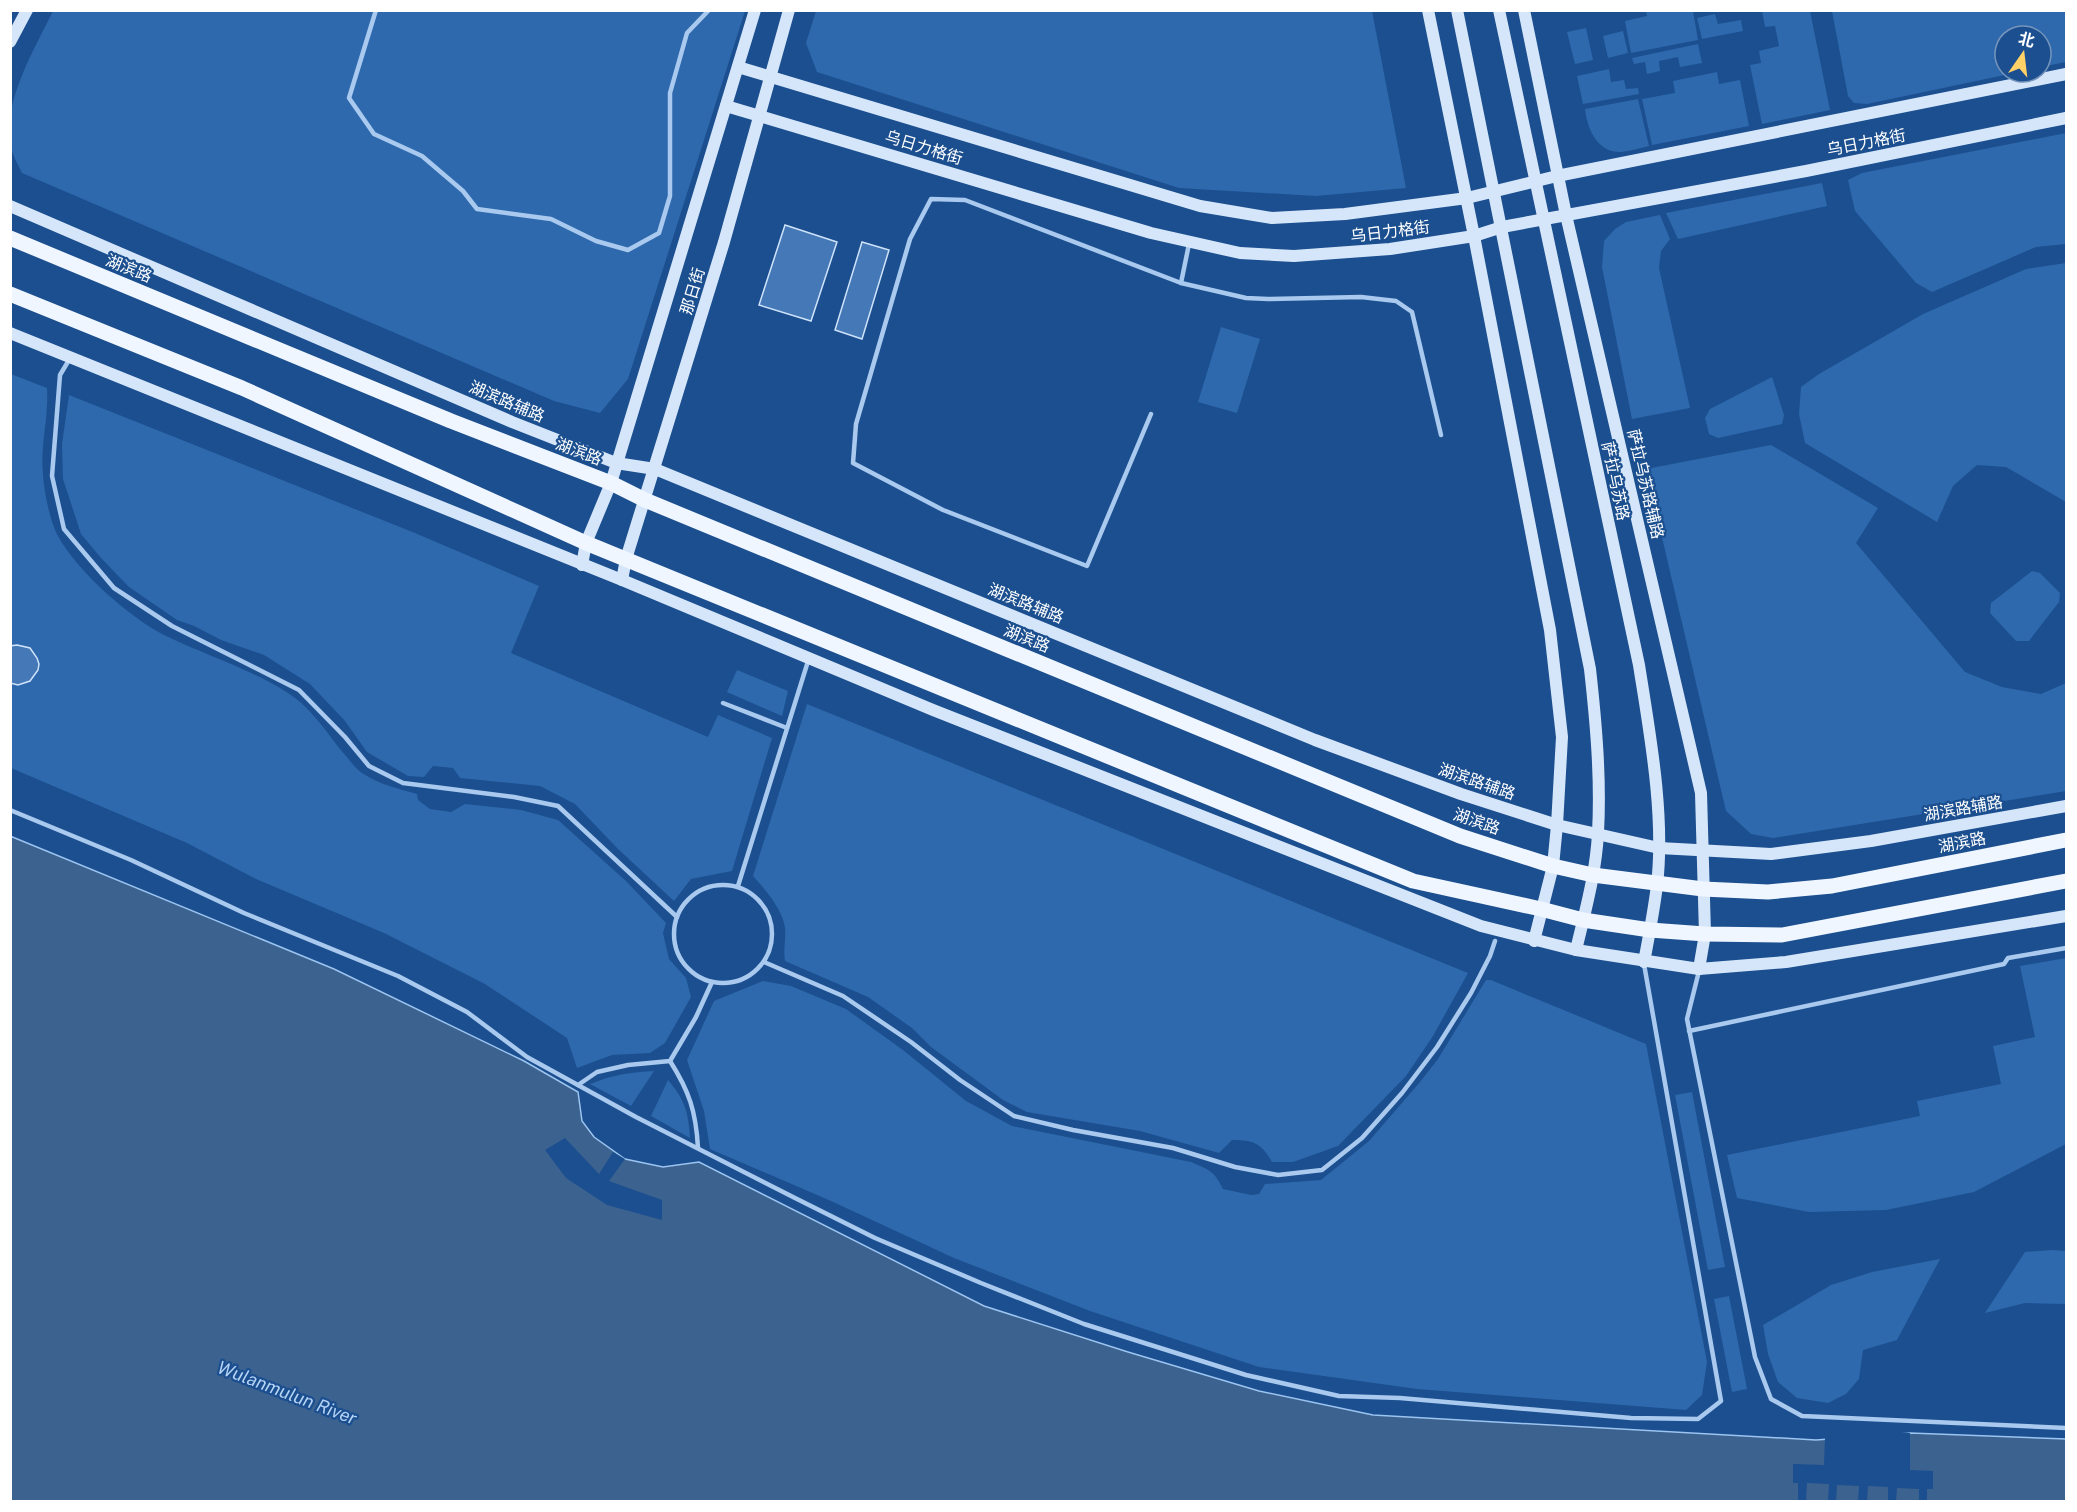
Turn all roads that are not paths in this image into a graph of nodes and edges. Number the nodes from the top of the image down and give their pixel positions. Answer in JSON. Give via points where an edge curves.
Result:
{"nodes":[{"id":1,"x":27,"y":10,"type":"edge"},
{"id":2,"x":376,"y":10,"type":"edge"},
{"id":3,"x":709,"y":10,"type":"edge"},
{"id":4,"x":755,"y":10,"type":"edge"},
{"id":5,"x":789,"y":10,"type":"edge"},
{"id":6,"x":1428,"y":10,"type":"edge"},
{"id":7,"x":1457,"y":10,"type":"edge"},
{"id":8,"x":1499,"y":10,"type":"edge"},
{"id":9,"x":1524,"y":10,"type":"edge"},
{"id":10,"x":10,"y":42,"type":"edge"},
{"id":11,"x":738,"y":67,"type":"junction"},
{"id":12,"x":2067,"y":74,"type":"edge"},
{"id":13,"x":771,"y":77,"type":"junction"},
{"id":14,"x":726,"y":106,"type":"junction"},
{"id":15,"x":760,"y":116,"type":"junction"},
{"id":16,"x":2067,"y":118,"type":"edge"},
{"id":17,"x":1557,"y":176,"type":"junction"},
{"id":18,"x":1534,"y":182,"type":"junction"},
{"id":19,"x":1494,"y":190,"type":"junction"},
{"id":20,"x":1467,"y":198,"type":"junction"},
{"id":21,"x":10,"y":206,"type":"edge"},
{"id":22,"x":1566,"y":215,"type":"junction"},
{"id":23,"x":1542,"y":220,"type":"junction"},
{"id":24,"x":1502,"y":227,"type":"junction"},
{"id":25,"x":1474,"y":236,"type":"junction"},
{"id":26,"x":10,"y":238,"type":"edge"},
{"id":27,"x":1190,"y":242,"type":"junction"},
{"id":28,"x":1180,"y":283,"type":"junction"},
{"id":29,"x":10,"y":294,"type":"edge"},
{"id":30,"x":10,"y":333,"type":"edge"},
{"id":31,"x":71,"y":357,"type":"junction"},
{"id":32,"x":1151,"y":414,"type":"dead end"},
{"id":33,"x":1441,"y":435,"type":"dead end"},
{"id":34,"x":616,"y":463,"type":"junction"},
{"id":35,"x":655,"y":469,"type":"junction"},
{"id":36,"x":611,"y":483,"type":"junction"},
{"id":37,"x":645,"y":500,"type":"junction"},
{"id":38,"x":586,"y":543,"type":"junction"},
{"id":39,"x":626,"y":559,"type":"junction"},
{"id":40,"x":582,"y":565,"type":"junction"},
{"id":41,"x":621,"y":580,"type":"junction"},
{"id":42,"x":809,"y":658,"type":"junction"},
{"id":43,"x":723,"y":703,"type":"dead end"},
{"id":44,"x":787,"y":728,"type":"junction"},
{"id":45,"x":2067,"y":806,"type":"edge"},
{"id":46,"x":10,"y":810,"type":"edge"},
{"id":47,"x":1557,"y":825,"type":"junction"},
{"id":48,"x":1598,"y":834,"type":"junction"},
{"id":49,"x":2067,"y":840,"type":"edge"},
{"id":50,"x":1659,"y":848,"type":"junction"},
{"id":51,"x":1704,"y":852,"type":"junction"},
{"id":52,"x":1553,"y":866,"type":"junction"},
{"id":53,"x":1593,"y":875,"type":"junction"},
{"id":54,"x":2067,"y":881,"type":"edge"},
{"id":55,"x":1657,"y":884,"type":"junction"},
{"id":56,"x":738,"y":886,"type":"junction"},
{"id":57,"x":1703,"y":889,"type":"junction"},
{"id":58,"x":1541,"y":909,"type":"junction"},
{"id":59,"x":2067,"y":916,"type":"edge"},
{"id":60,"x":677,"y":917,"type":"junction"},
{"id":61,"x":1583,"y":920,"type":"junction"},
{"id":62,"x":1650,"y":930,"type":"junction"},
{"id":63,"x":1705,"y":934,"type":"junction"},
{"id":64,"x":1495,"y":941,"type":"dead end"},
{"id":65,"x":1534,"y":941,"type":"junction"},
{"id":66,"x":2067,"y":948,"type":"edge"},
{"id":67,"x":1576,"y":950,"type":"junction"},
{"id":68,"x":764,"y":962,"type":"junction"},
{"id":69,"x":1644,"y":962,"type":"junction"},
{"id":70,"x":1700,"y":969,"type":"junction"},
{"id":71,"x":712,"y":982,"type":"junction"},
{"id":72,"x":1689,"y":1031,"type":"junction"},
{"id":73,"x":670,"y":1061,"type":"junction"},
{"id":74,"x":578,"y":1085,"type":"junction"},
{"id":75,"x":698,"y":1148,"type":"junction"},
{"id":76,"x":2067,"y":1428,"type":"edge"}],
"edges":[{"from":1,"to":10,"type":"street"},
{"from":2,"to":3,"type":"lane","via":[[349,98],[374,134],[422,156],[463,191],[477,209],[551,219],[596,241],[628,250],[659,233],[670,196],[670,93],[687,33]]},
{"from":4,"to":11,"type":"street","name":"那日街"},
{"from":5,"to":13,"type":"street","name":"那日街"},
{"from":6,"to":20,"type":"street"},
{"from":7,"to":19,"type":"street"},
{"from":8,"to":18,"type":"street","name":"萨拉乌苏路"},
{"from":9,"to":17,"type":"street","name":"萨拉乌苏路辅路"},
{"from":11,"to":13,"type":"street","name":"乌日力格街"},
{"from":11,"to":14,"type":"street","name":"那日街"},
{"from":12,"to":17,"type":"street","name":"乌日力格街"},
{"from":13,"to":15,"type":"street","name":"那日街"},
{"from":13,"to":20,"type":"street","name":"乌日力格街","via":[[1200,206],[1272,218],[1346,214]]},
{"from":14,"to":15,"type":"street","name":"乌日力格街"},
{"from":14,"to":34,"type":"street","name":"那日街"},
{"from":15,"to":27,"type":"street","name":"乌日力格街"},
{"from":15,"to":35,"type":"street","name":"那日街"},
{"from":16,"to":22,"type":"street","name":"乌日力格街"},
{"from":17,"to":18,"type":"street","name":"乌日力格街"},
{"from":17,"to":22,"type":"street","name":"萨拉乌苏路辅路"},
{"from":18,"to":19,"type":"street","name":"乌日力格街"},
{"from":18,"to":23,"type":"street","name":"萨拉乌苏路"},
{"from":19,"to":20,"type":"street","name":"乌日力格街"},
{"from":19,"to":24,"type":"street"},
{"from":20,"to":25,"type":"street"},
{"from":21,"to":34,"type":"street","name":"湖滨路辅路"},
{"from":22,"to":23,"type":"street","name":"乌日力格街"},
{"from":22,"to":51,"type":"street","name":"萨拉乌苏路辅路","via":[[1701,793]]},
{"from":23,"to":24,"type":"street","name":"乌日力格街"},
{"from":23,"to":50,"type":"street","name":"萨拉乌苏路","via":[[1639,665],[1654,762]]},
{"from":24,"to":25,"type":"street","name":"乌日力格街"},
{"from":24,"to":48,"type":"street","via":[[1590,669],[1598,748]]},
{"from":25,"to":27,"type":"street","name":"乌日力格街","via":[[1390,249],[1294,256],[1240,253]]},
{"from":25,"to":47,"type":"street","via":[[1550,630],[1562,738]]},
{"from":26,"to":36,"type":"main road","name":"湖滨路"},
{"from":27,"to":28,"type":"lane"},
{"from":28,"to":32,"type":"lane","via":[[965,200],[931,199],[910,239],[900,272],[856,424],[853,463],[943,510],[1087,566]]},
{"from":28,"to":33,"type":"lane","via":[[1246,298],[1361,297],[1396,301],[1412,312]]},
{"from":29,"to":38,"type":"main road","via":[[242,388]]},
{"from":30,"to":31,"type":"street"},
{"from":31,"to":40,"type":"street"},
{"from":31,"to":60,"type":"lane","via":[[60,375],[52,476],[64,529],[114,588],[172,626],[299,690],[369,766],[403,783],[558,806]]},
{"from":34,"to":35,"type":"street","name":"湖滨路辅路"},
{"from":34,"to":36,"type":"street","name":"那日街"},
{"from":35,"to":37,"type":"street","name":"那日街"},
{"from":35,"to":47,"type":"street","name":"湖滨路辅路","via":[[1315,740]]},
{"from":36,"to":37,"type":"main road","name":"湖滨路"},
{"from":36,"to":38,"type":"street","name":"那日街"},
{"from":37,"to":39,"type":"street","name":"那日街"},
{"from":37,"to":52,"type":"main road","name":"湖滨路","via":[[1460,836]]},
{"from":38,"to":39,"type":"main road"},
{"from":38,"to":40,"type":"street","name":"那日街"},
{"from":39,"to":41,"type":"street","name":"那日街"},
{"from":39,"to":58,"type":"main road","via":[[1413,881]]},
{"from":40,"to":41,"type":"street"},
{"from":41,"to":42,"type":"street"},
{"from":42,"to":44,"type":"lane"},
{"from":42,"to":65,"type":"street","via":[[1480,926]]},
{"from":43,"to":44,"type":"lane"},
{"from":44,"to":56,"type":"lane"},
{"from":45,"to":51,"type":"street","name":"湖滨路辅路","via":[[1871,841],[1770,854]]},
{"from":46,"to":74,"type":"lane","via":[[398,976],[467,1012],[527,1057]]},
{"from":47,"to":48,"type":"street","name":"湖滨路辅路"},
{"from":47,"to":52,"type":"street"},
{"from":48,"to":50,"type":"street","name":"湖滨路辅路"},
{"from":48,"to":53,"type":"street"},
{"from":49,"to":57,"type":"main road","name":"湖滨路","via":[[1832,886],[1767,891]]},
{"from":50,"to":51,"type":"street","name":"湖滨路辅路"},
{"from":50,"to":55,"type":"street","name":"萨拉乌苏路"},
{"from":51,"to":57,"type":"street","name":"萨拉乌苏路辅路"},
{"from":52,"to":53,"type":"main road","name":"湖滨路"},
{"from":52,"to":58,"type":"street"},
{"from":53,"to":55,"type":"main road","name":"湖滨路"},
{"from":53,"to":61,"type":"street"},
{"from":54,"to":63,"type":"main road","via":[[1782,934]]},
{"from":55,"to":57,"type":"main road","name":"湖滨路"},
{"from":55,"to":62,"type":"street","name":"萨拉乌苏路"},
{"from":56,"to":60,"type":"lane","via":[[700,891]]},
{"from":56,"to":68,"type":"lane","via":[[755,897],[769,916],[772,940]]},
{"from":57,"to":63,"type":"street","name":"萨拉乌苏路辅路"},
{"from":58,"to":61,"type":"main road"},
{"from":58,"to":65,"type":"street"},
{"from":59,"to":70,"type":"street","via":[[1786,962]]},
{"from":60,"to":71,"type":"lane","via":[[677,952],[691,971]]},
{"from":61,"to":62,"type":"main road"},
{"from":61,"to":67,"type":"street"},
{"from":62,"to":63,"type":"main road"},
{"from":62,"to":69,"type":"street","name":"萨拉乌苏路"},
{"from":63,"to":70,"type":"street","name":"萨拉乌苏路辅路"},
{"from":64,"to":68,"type":"lane","via":[[1471,993],[1437,1047],[1370,1129],[1322,1170],[1278,1175],[1173,1148],[1014,1116],[843,996]]},
{"from":65,"to":67,"type":"street"},
{"from":66,"to":72,"type":"lane"},
{"from":67,"to":69,"type":"street"},
{"from":68,"to":71,"type":"lane","via":[[747,978],[724,984]]},
{"from":69,"to":70,"type":"street"},
{"from":69,"to":75,"type":"lane","via":[[1721,1401],[1698,1419],[1631,1418],[1339,1396],[1246,1376],[1084,1324],[981,1284],[875,1238]]},
{"from":70,"to":72,"type":"lane","via":[[1687,1019]]},
{"from":71,"to":73,"type":"lane"},
{"from":72,"to":76,"type":"lane","via":[[1755,1357],[1771,1399],[1802,1416]]},
{"from":73,"to":74,"type":"lane","via":[[597,1072]]},
{"from":73,"to":75,"type":"lane","via":[[685,1085],[696,1121]]},
{"from":74,"to":75,"type":"lane"}]}
